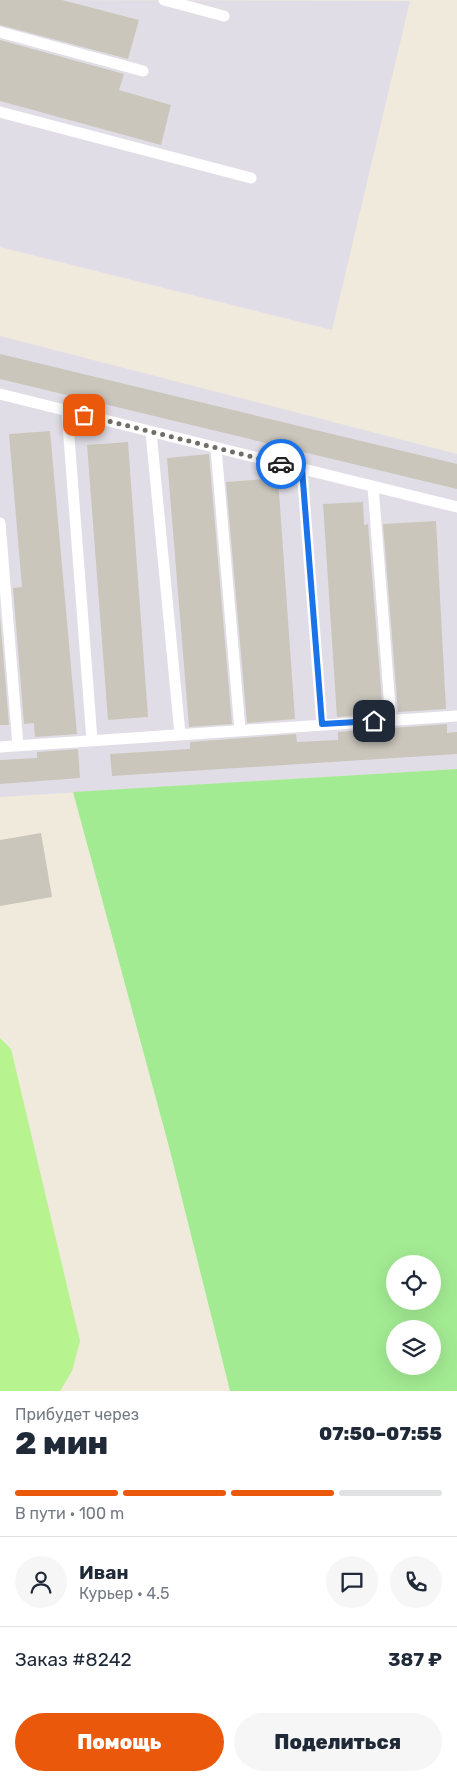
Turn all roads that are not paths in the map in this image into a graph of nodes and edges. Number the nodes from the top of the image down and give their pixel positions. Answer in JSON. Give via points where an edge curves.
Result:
{"nodes":[{"id":1,"x":164,"y":0,"type":"edge"},
{"id":2,"x":224,"y":16,"type":"dead end"},
{"id":3,"x":0,"y":32,"type":"edge"},
{"id":4,"x":144,"y":70,"type":"dead end"},
{"id":5,"x":0,"y":112,"type":"edge"},
{"id":6,"x":251,"y":178,"type":"dead end"},
{"id":7,"x":0,"y":394,"type":"edge"},
{"id":8,"x":67,"y":411,"type":"junction"},
{"id":9,"x":151,"y":432,"type":"junction"},
{"id":10,"x":216,"y":448,"type":"junction"},
{"id":11,"x":302,"y":469,"type":"junction"},
{"id":12,"x":373,"y":486,"type":"junction"},
{"id":13,"x":457,"y":507,"type":"edge"},
{"id":14,"x":0,"y":523,"type":"edge"},
{"id":15,"x":457,"y":716,"type":"edge"},
{"id":16,"x":391,"y":720,"type":"junction"},
{"id":17,"x":322,"y":724,"type":"junction"},
{"id":18,"x":240,"y":730,"type":"junction"},
{"id":19,"x":180,"y":734,"type":"junction"},
{"id":20,"x":92,"y":740,"type":"junction"},
{"id":21,"x":18,"y":746,"type":"junction"},
{"id":22,"x":0,"y":747,"type":"edge"}],
"edges":[{"from":1,"to":2,"type":"lane"},
{"from":3,"to":4,"type":"lane"},
{"from":5,"to":6,"type":"lane"},
{"from":7,"to":8,"type":"lane"},
{"from":8,"to":9,"type":"lane"},
{"from":8,"to":20,"type":"lane"},
{"from":9,"to":10,"type":"lane"},
{"from":9,"to":19,"type":"lane"},
{"from":10,"to":11,"type":"lane"},
{"from":10,"to":18,"type":"lane"},
{"from":11,"to":12,"type":"lane"},
{"from":11,"to":17,"type":"lane"},
{"from":12,"to":13,"type":"lane"},
{"from":12,"to":16,"type":"lane"},
{"from":14,"to":21,"type":"lane"},
{"from":15,"to":16,"type":"lane"},
{"from":16,"to":17,"type":"lane"},
{"from":17,"to":18,"type":"lane"},
{"from":18,"to":19,"type":"lane"},
{"from":19,"to":20,"type":"lane"},
{"from":20,"to":21,"type":"lane"},
{"from":21,"to":22,"type":"lane"}]}
